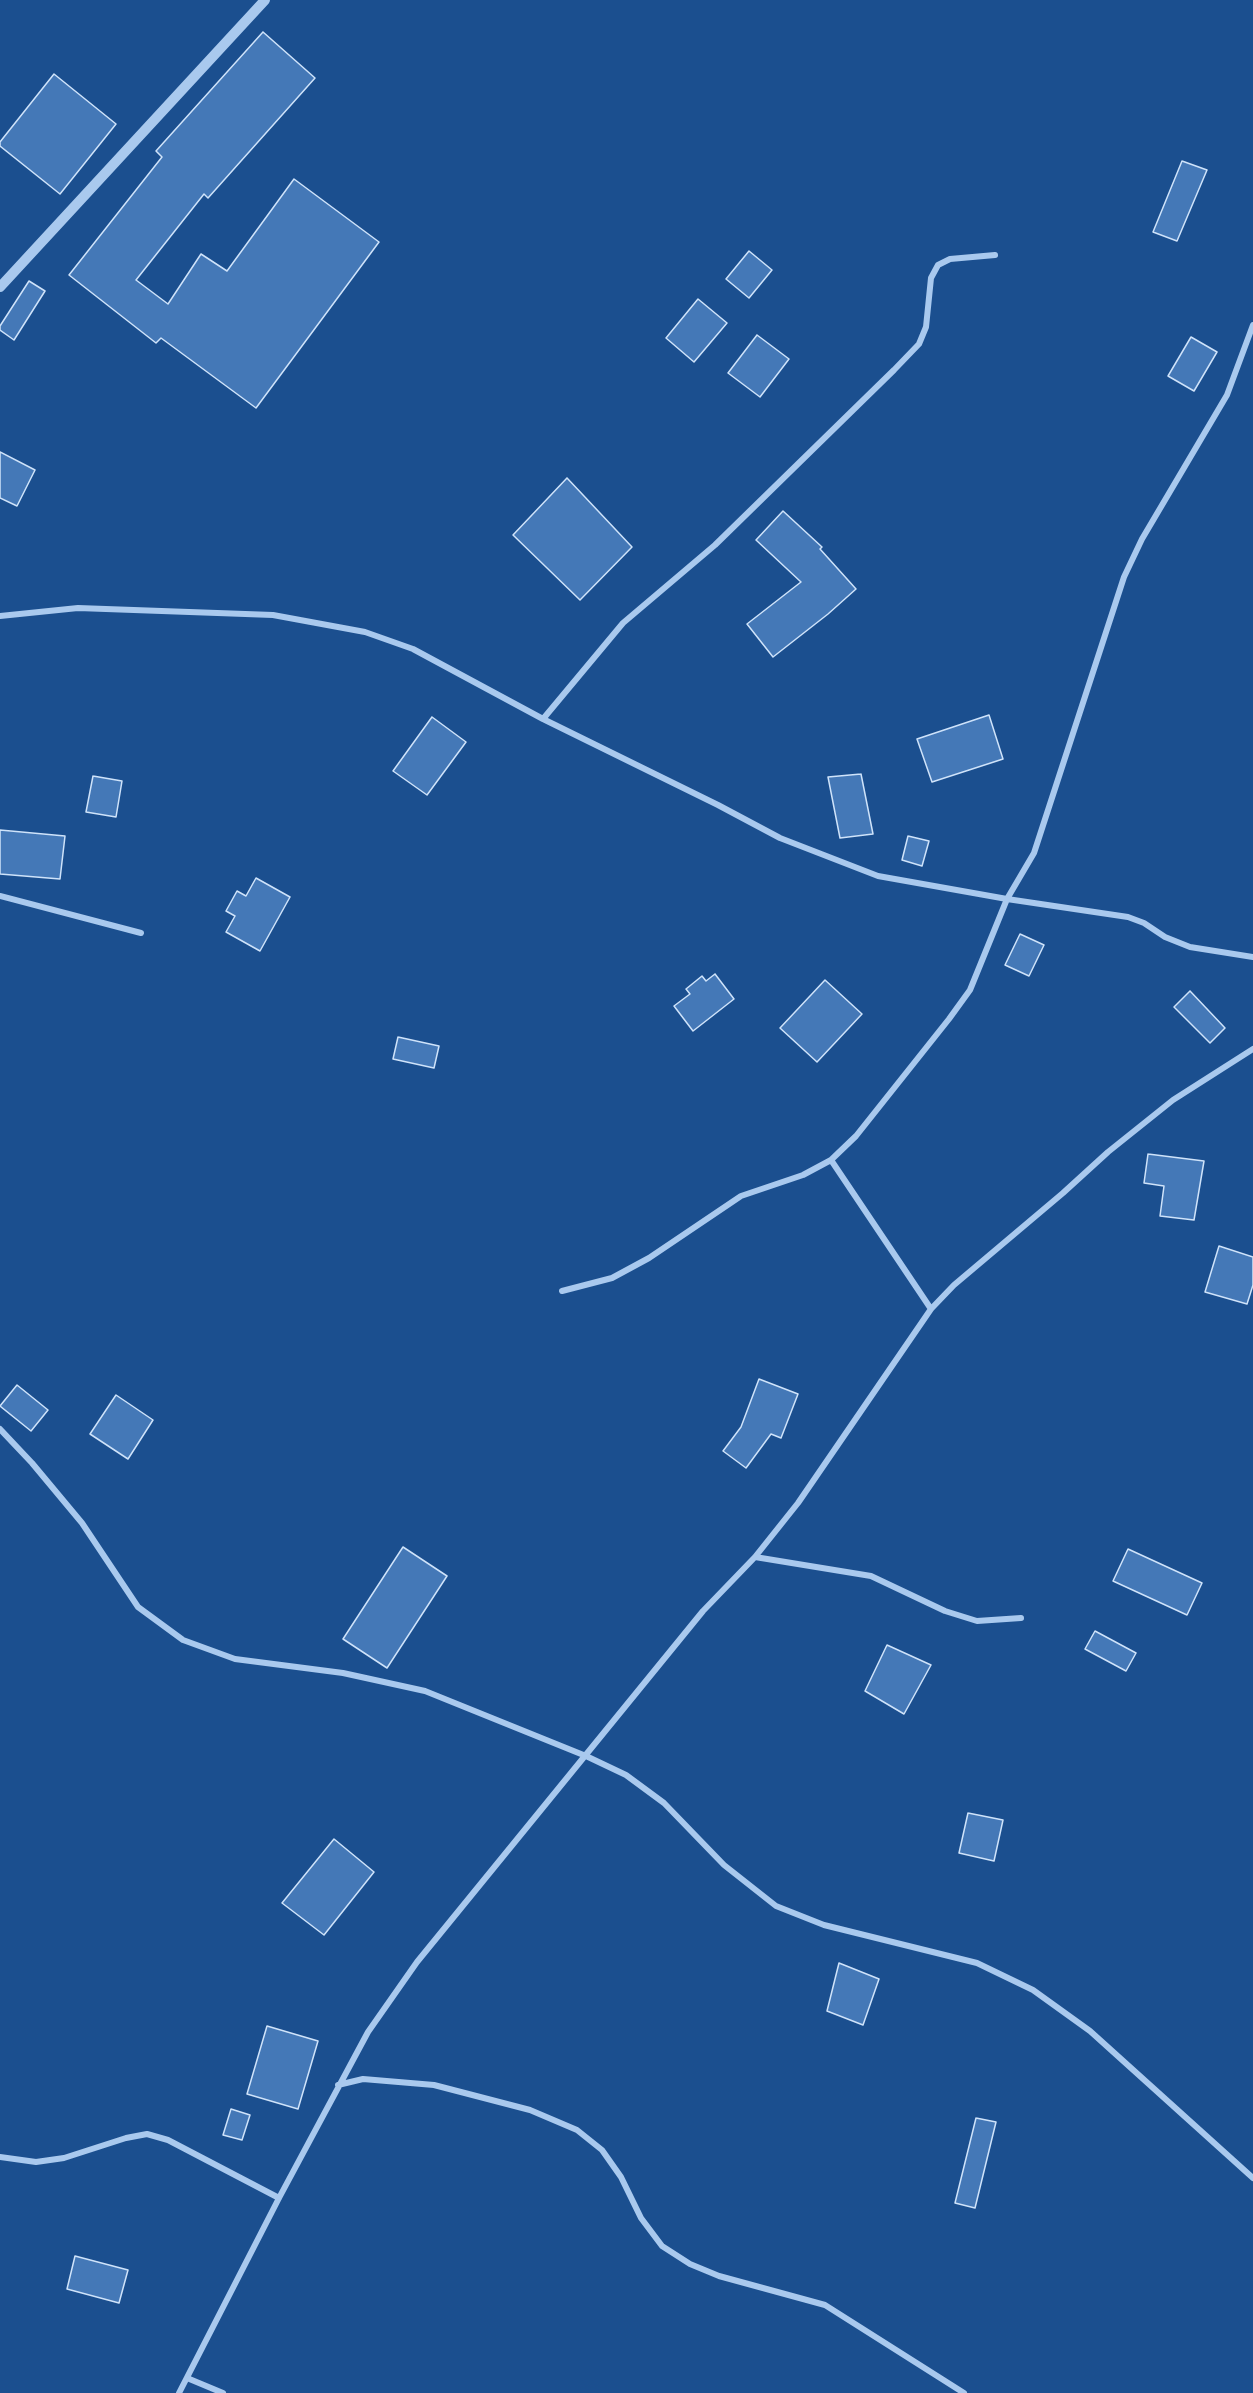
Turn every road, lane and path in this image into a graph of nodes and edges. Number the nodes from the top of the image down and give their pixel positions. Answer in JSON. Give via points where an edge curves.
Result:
{"nodes":[{"id":1,"x":265,"y":0,"type":"edge"},
{"id":2,"x":995,"y":255,"type":"dead end"},
{"id":3,"x":0,"y":287,"type":"edge"},
{"id":4,"x":1253,"y":326,"type":"edge"},
{"id":5,"x":0,"y":616,"type":"edge"},
{"id":6,"x":543,"y":719,"type":"junction"},
{"id":7,"x":0,"y":896,"type":"edge"},
{"id":8,"x":1007,"y":899,"type":"junction"},
{"id":9,"x":141,"y":933,"type":"dead end"},
{"id":10,"x":1253,"y":957,"type":"edge"},
{"id":11,"x":1253,"y":1049,"type":"edge"},
{"id":12,"x":831,"y":1160,"type":"junction"},
{"id":13,"x":562,"y":1291,"type":"dead end"},
{"id":14,"x":931,"y":1309,"type":"junction"},
{"id":15,"x":0,"y":1429,"type":"edge"},
{"id":16,"x":755,"y":1557,"type":"junction"},
{"id":17,"x":1021,"y":1618,"type":"dead end"},
{"id":18,"x":586,"y":1756,"type":"junction"},
{"id":19,"x":338,"y":2085,"type":"junction"},
{"id":20,"x":0,"y":2157,"type":"edge"},
{"id":21,"x":1253,"y":2178,"type":"edge"},
{"id":22,"x":279,"y":2198,"type":"junction"},
{"id":23,"x":187,"y":2378,"type":"junction"},
{"id":24,"x":179,"y":2393,"type":"edge"},
{"id":25,"x":223,"y":2393,"type":"edge"},
{"id":26,"x":964,"y":2393,"type":"edge"}],
"edges":[{"from":1,"to":3,"type":"street"},
{"from":2,"to":6,"type":"street","via":[[950,259],[938,265],[919,344],[715,545],[623,623]]},
{"from":4,"to":8,"type":"street","via":[[1227,395],[1142,539],[1124,577],[1034,853]]},
{"from":5,"to":6,"type":"street","via":[[78,608],[273,615],[353,630],[413,649]]},
{"from":6,"to":8,"type":"street","via":[[780,838],[878,876]]},
{"from":7,"to":9,"type":"street"},
{"from":8,"to":10,"type":"street","via":[[1128,917],[1190,946]]},
{"from":8,"to":12,"type":"street","via":[[970,990],[856,1136]]},
{"from":11,"to":14,"type":"street","via":[[1173,1100],[1108,1152]]},
{"from":12,"to":13,"type":"street","via":[[803,1175],[741,1196],[612,1278]]},
{"from":12,"to":14,"type":"street"},
{"from":14,"to":16,"type":"street","via":[[798,1503]]},
{"from":15,"to":18,"type":"street","via":[[82,1524],[138,1607],[183,1640],[235,1659],[343,1673],[425,1691]]},
{"from":16,"to":17,"type":"street","via":[[871,1576],[945,1611],[976,1621]]},
{"from":16,"to":18,"type":"street","via":[[703,1611]]},
{"from":18,"to":19,"type":"street","via":[[417,1962],[368,2032]]},
{"from":18,"to":21,"type":"street","via":[[626,1775],[664,1803],[724,1865],[776,1906],[824,1925],[976,1963],[1033,1990],[1090,2031]]},
{"from":19,"to":22,"type":"street"},
{"from":19,"to":26,"type":"street","via":[[363,2079],[434,2085],[530,2110],[578,2130],[602,2150],[662,2246],[719,2276],[825,2305]]},
{"from":20,"to":22,"type":"street","via":[[36,2162],[147,2134],[168,2140]]},
{"from":22,"to":23,"type":"street"},
{"from":23,"to":24,"type":"street"},
{"from":23,"to":25,"type":"street"}]}
